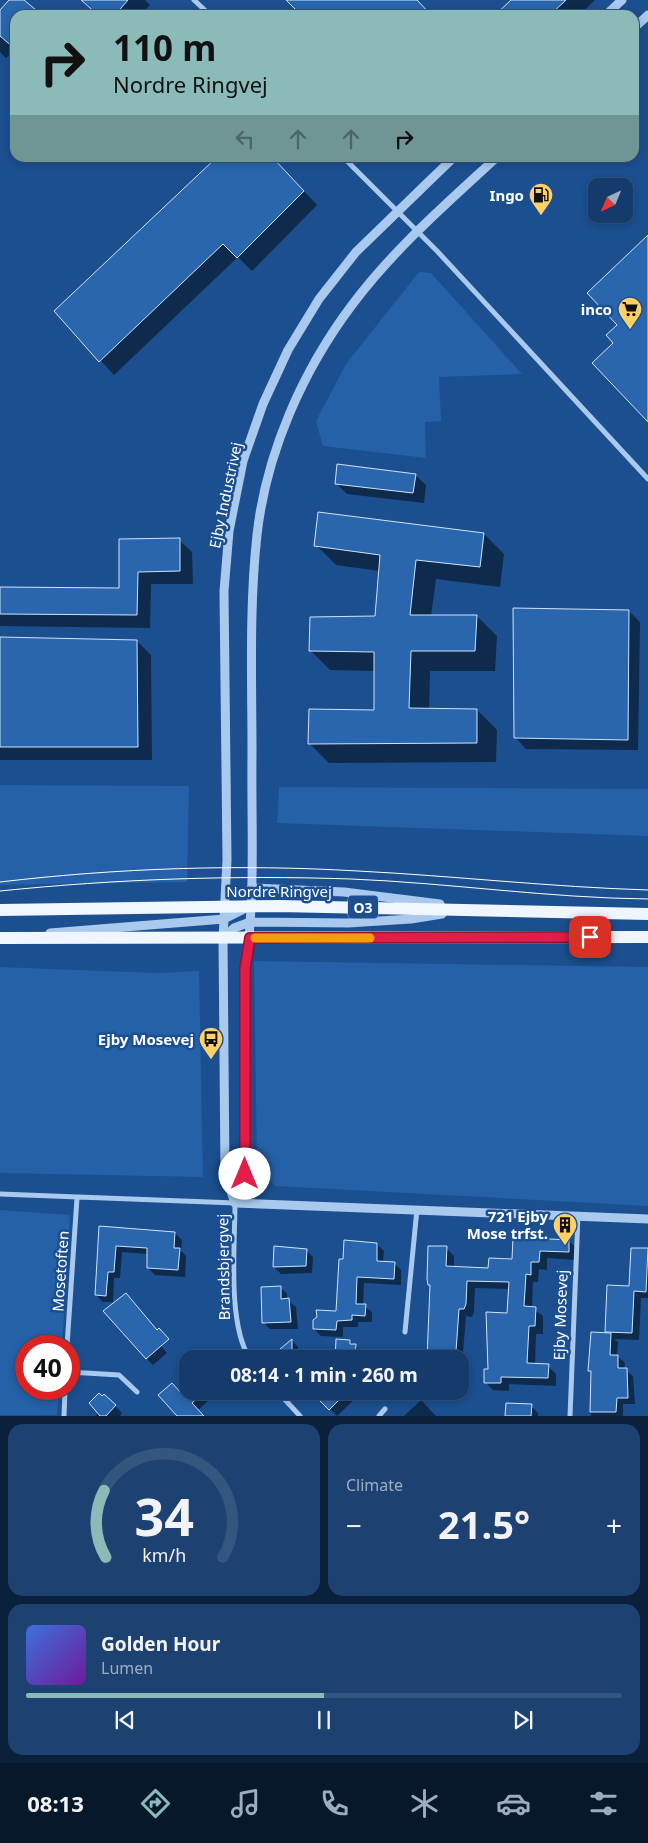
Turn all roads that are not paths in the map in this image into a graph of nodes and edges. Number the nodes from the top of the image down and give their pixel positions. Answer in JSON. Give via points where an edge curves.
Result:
{"nodes":[{"id":1,"x":194,"y":0,"type":"edge"},
{"id":2,"x":622,"y":0,"type":"edge"},
{"id":3,"x":205,"y":10,"type":"edge"},
{"id":4,"x":611,"y":10,"type":"edge"},
{"id":5,"x":348,"y":162,"type":"edge"},
{"id":6,"x":449,"y":162,"type":"edge"},
{"id":7,"x":492,"y":162,"type":"edge"},
{"id":8,"x":396,"y":211,"type":"junction"},
{"id":9,"x":418,"y":232,"type":"junction"},
{"id":10,"x":648,"y":479,"type":"edge"},
{"id":11,"x":250,"y":888,"type":"junction"},
{"id":12,"x":250,"y":906,"type":"junction"},
{"id":13,"x":475,"y":909,"type":"junction"},
{"id":14,"x":0,"y":910,"type":"edge"},
{"id":15,"x":224,"y":913,"type":"junction"},
{"id":16,"x":648,"y":914,"type":"edge"},
{"id":17,"x":250,"y":922,"type":"junction"},
{"id":18,"x":648,"y":937,"type":"edge"},
{"id":19,"x":5,"y":938,"type":"edge"},
{"id":20,"x":223,"y":938,"type":"junction"},
{"id":21,"x":250,"y":938,"type":"junction"},
{"id":22,"x":0,"y":1194,"type":"edge"},
{"id":23,"x":77,"y":1198,"type":"junction"},
{"id":24,"x":235,"y":1203,"type":"junction"},
{"id":25,"x":417,"y":1208,"type":"junction"},
{"id":26,"x":578,"y":1215,"type":"junction"},
{"id":27,"x":648,"y":1219,"type":"edge"},
{"id":28,"x":406,"y":1332,"type":"dead end"},
{"id":29,"x":68,"y":1335,"type":"edge"},
{"id":30,"x":246,"y":1350,"type":"edge"},
{"id":31,"x":80,"y":1373,"type":"edge"},
{"id":32,"x":137,"y":1392,"type":"dead end"},
{"id":33,"x":65,"y":1400,"type":"edge"},
{"id":34,"x":285,"y":1400,"type":"edge"},
{"id":35,"x":385,"y":1409,"type":"dead end"},
{"id":36,"x":64,"y":1416,"type":"edge"},
{"id":37,"x":300,"y":1416,"type":"edge"},
{"id":38,"x":379,"y":1416,"type":"edge"},
{"id":39,"x":570,"y":1416,"type":"edge"}],
"edges":[{"from":1,"to":3,"type":"street"},
{"from":2,"to":4,"type":"street"},
{"from":5,"to":8,"type":"street"},
{"from":6,"to":8,"type":"street","name":"Ejby Industrivej"},
{"from":7,"to":9,"type":"street"},
{"from":8,"to":9,"type":"street"},
{"from":8,"to":15,"type":"street","name":"Ejby Industrivej","via":[[356,252],[319,299],[288,350],[263,404],[243,461],[229,531],[224,591],[227,860]]},
{"from":9,"to":10,"type":"street"},
{"from":9,"to":11,"type":"street","via":[[352,304],[318,356],[290,412],[270,472],[257,533],[253,595]]},
{"from":11,"to":12,"type":"street"},
{"from":11,"to":13,"type":"street","via":[[344,892]]},
{"from":12,"to":13,"type":"main road","name":"Nordre Ringvej","number":"O3"},
{"from":12,"to":15,"type":"main road","name":"Nordre Ringvej","number":"O3"},
{"from":12,"to":17,"type":"street"},
{"from":13,"to":16,"type":"main road","name":"Nordre Ringvej","number":"O3"},
{"from":13,"to":17,"type":"street","via":[[411,919]]},
{"from":14,"to":15,"type":"main road","name":"Nordre Ringvej","number":"O3","via":[[196,906]]},
{"from":15,"to":19,"type":"street"},
{"from":15,"to":20,"type":"street","name":"Ejby Industrivej"},
{"from":17,"to":20,"type":"street","via":[[234,928]]},
{"from":17,"to":21,"type":"street"},
{"from":18,"to":21,"type":"main road","number":"O3"},
{"from":19,"to":20,"type":"main road","number":"O3"},
{"from":20,"to":21,"type":"main road","number":"O3"},
{"from":20,"to":24,"type":"street","name":"Brandsbjergvej","via":[[225,1174]]},
{"from":21,"to":24,"type":"street","name":"Brandsbjergvej","via":[[245,969],[245,1174]]},
{"from":22,"to":23,"type":"street"},
{"from":23,"to":24,"type":"street"},
{"from":23,"to":29,"type":"street","name":"Mosetoften"},
{"from":24,"to":25,"type":"street"},
{"from":24,"to":30,"type":"street","name":"Brandsbjergvej","via":[[235,1308]]},
{"from":25,"to":26,"type":"street"},
{"from":25,"to":28,"type":"street"},
{"from":26,"to":27,"type":"street"},
{"from":26,"to":39,"type":"street","name":"Ejby Mosevej"},
{"from":31,"to":32,"type":"street","via":[[119,1375]]},
{"from":33,"to":36,"type":"street"},
{"from":34,"to":37,"type":"street"},
{"from":35,"to":38,"type":"street"}]}
